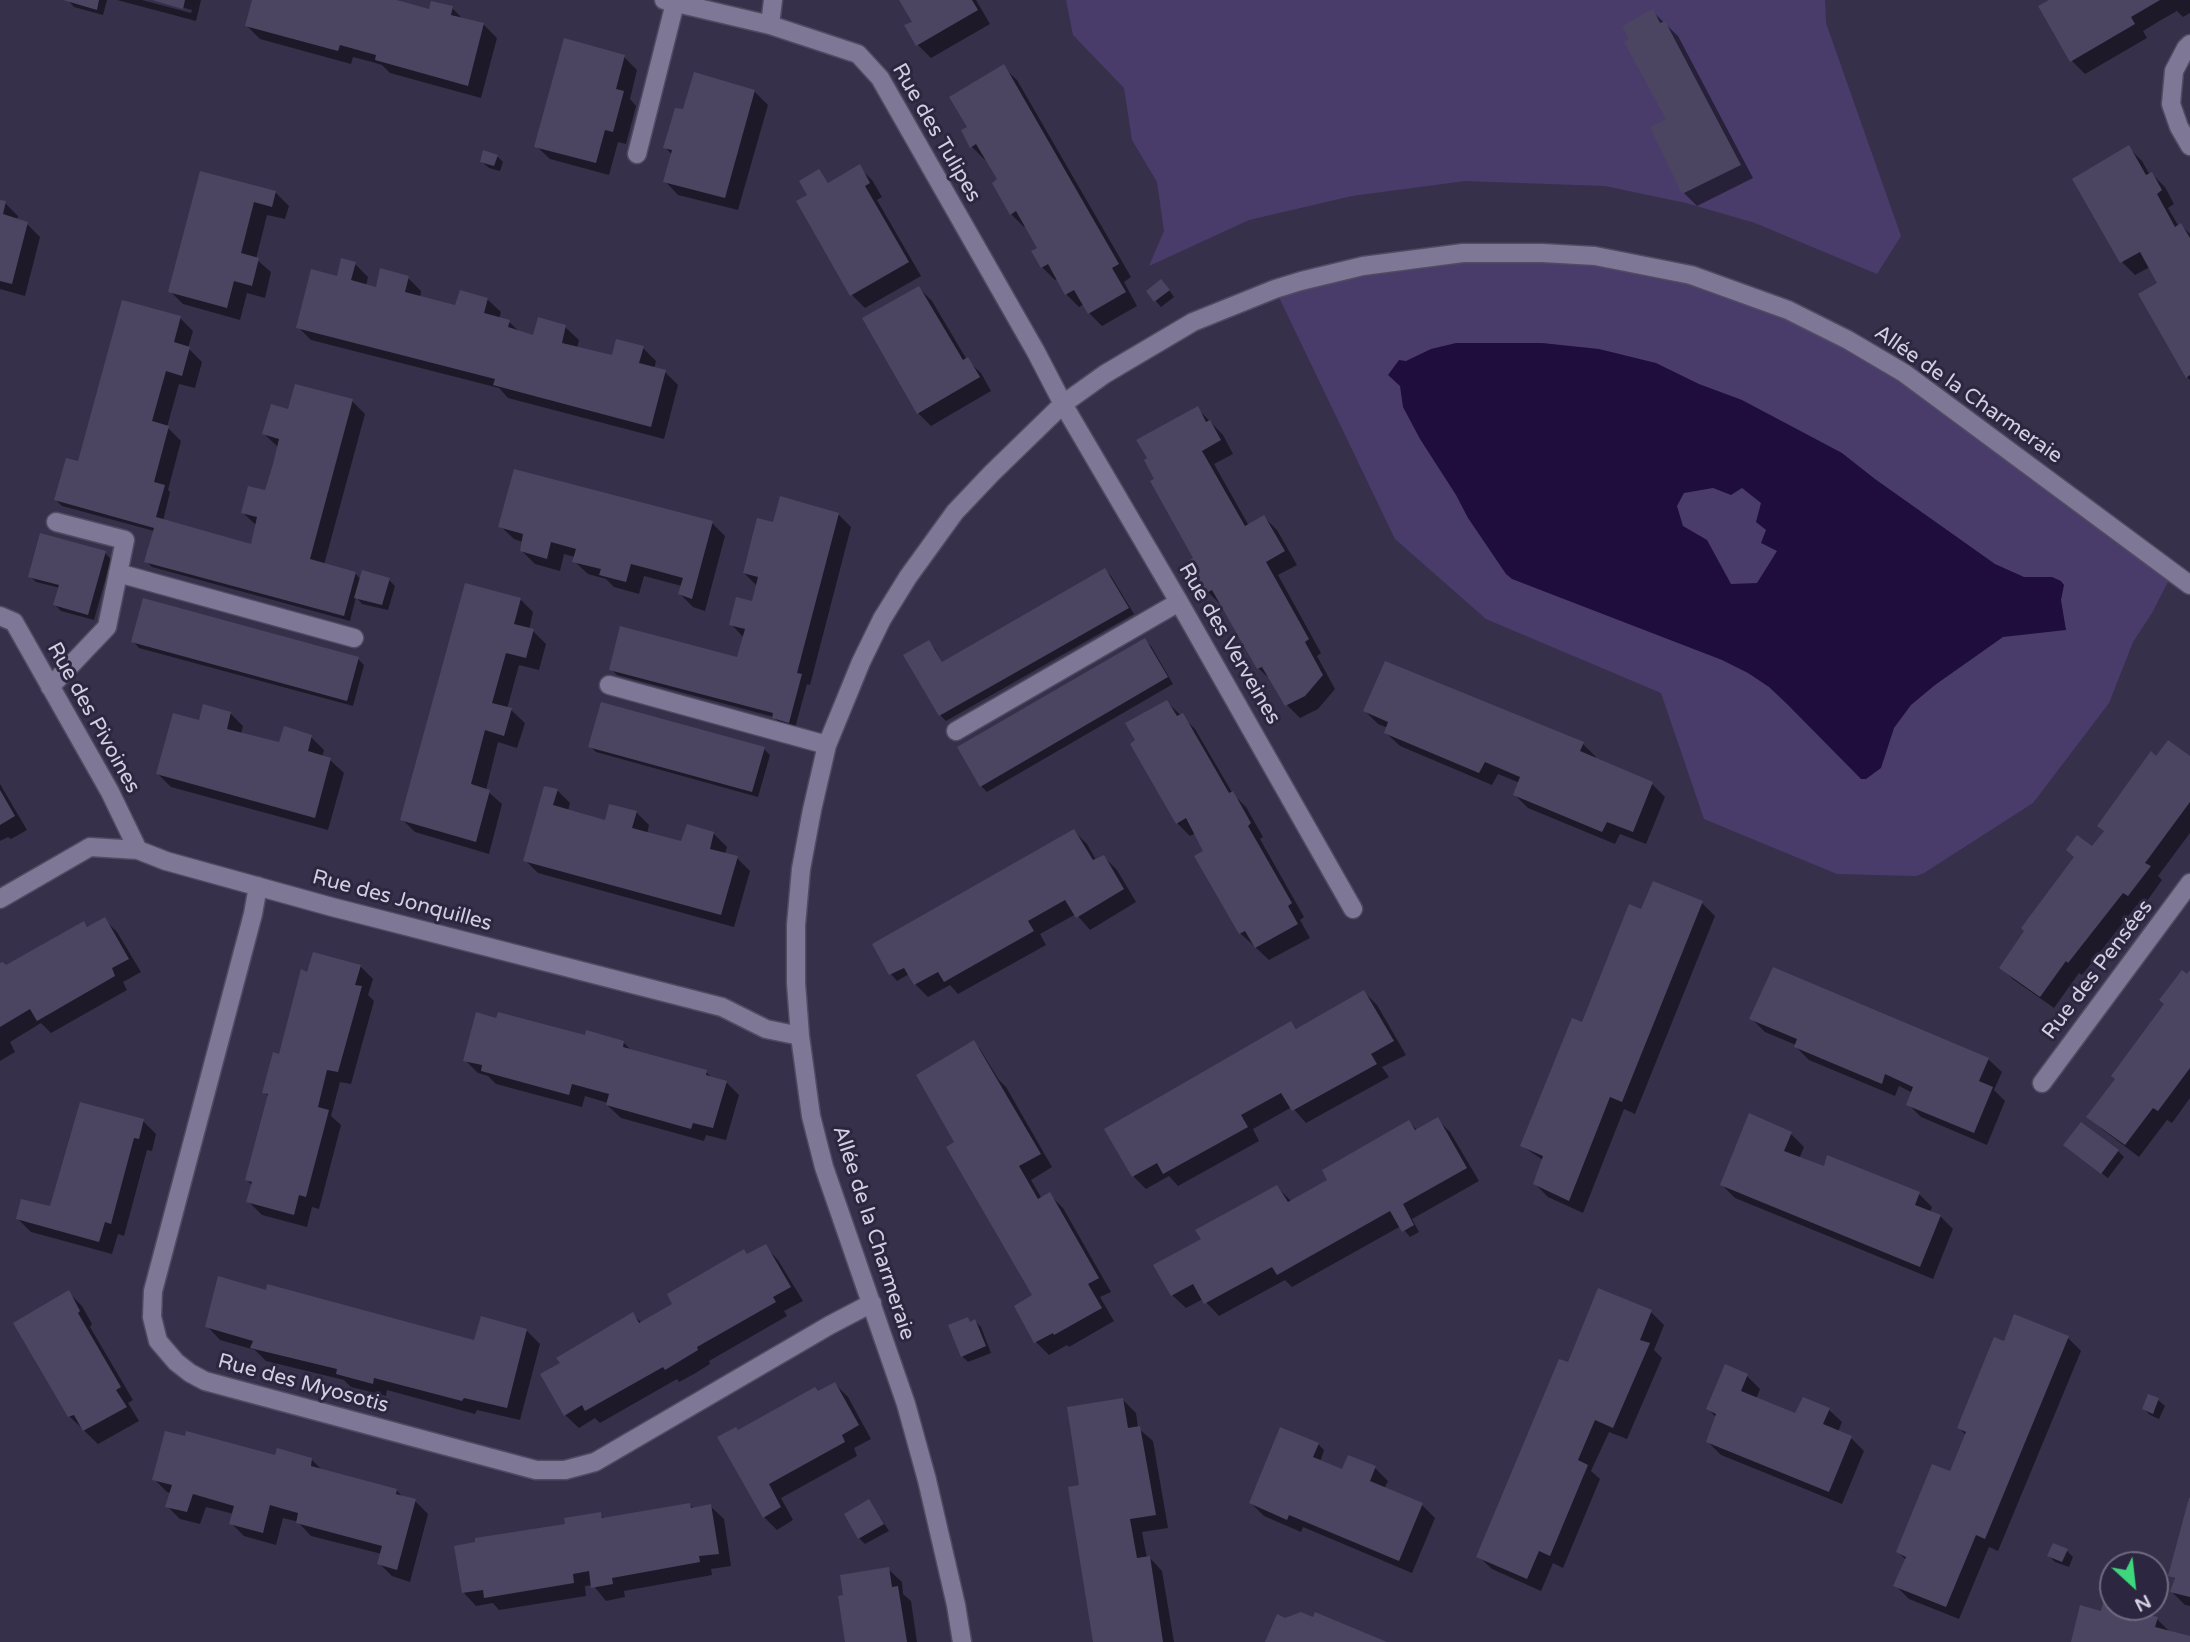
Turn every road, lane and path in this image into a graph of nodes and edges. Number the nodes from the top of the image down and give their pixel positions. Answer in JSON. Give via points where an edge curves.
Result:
{"nodes":[{"id":1,"x":772,"y":0,"type":"edge"},
{"id":2,"x":670,"y":1,"type":"edge"},
{"id":3,"x":770,"y":25,"type":"junction"},
{"id":4,"x":2190,"y":44,"type":"edge"},
{"id":5,"x":2190,"y":146,"type":"edge"},
{"id":6,"x":637,"y":154,"type":"dead end"},
{"id":7,"x":1063,"y":404,"type":"junction"},
{"id":8,"x":56,"y":522,"type":"dead end"},
{"id":9,"x":118,"y":573,"type":"junction"},
{"id":10,"x":2190,"y":585,"type":"edge"},
{"id":11,"x":1180,"y":603,"type":"junction"},
{"id":12,"x":0,"y":616,"type":"edge"},
{"id":13,"x":354,"y":638,"type":"dead end"},
{"id":14,"x":609,"y":685,"type":"dead end"},
{"id":15,"x":50,"y":687,"type":"junction"},
{"id":16,"x":956,"y":731,"type":"dead end"},
{"id":17,"x":827,"y":745,"type":"junction"},
{"id":18,"x":138,"y":850,"type":"junction"},
{"id":19,"x":2190,"y":883,"type":"edge"},
{"id":20,"x":258,"y":886,"type":"junction"},
{"id":21,"x":0,"y":899,"type":"edge"},
{"id":22,"x":1353,"y":909,"type":"dead end"},
{"id":23,"x":800,"y":1036,"type":"junction"},
{"id":24,"x":2042,"y":1083,"type":"dead end"},
{"id":25,"x":872,"y":1303,"type":"junction"},
{"id":26,"x":962,"y":1642,"type":"edge"}],
"edges":[{"from":1,"to":3,"type":"street"},
{"from":2,"to":3,"type":"street","name":"Rue des Tulipes"},
{"from":2,"to":6,"type":"street","name":"Rue des Tulipes"},
{"from":3,"to":7,"type":"street","name":"Rue des Tulipes","via":[[858,54],[880,79]]},
{"from":4,"to":5,"type":"street","via":[[2174,71],[2171,104]]},
{"from":7,"to":10,"type":"street","name":"Allée de la Charmeraie","via":[[1193,322],[1301,281],[1363,266],[1463,253],[1595,256],[1691,275],[1788,310],[1848,340],[1903,373]]},
{"from":7,"to":11,"type":"street","name":"Rue des Verveines"},
{"from":7,"to":17,"type":"street","name":"Allée de la Charmeraie","via":[[955,512],[923,555],[877,630]]},
{"from":8,"to":9,"type":"street","via":[[125,540]]},
{"from":9,"to":13,"type":"street"},
{"from":9,"to":15,"type":"street","via":[[107,626]]},
{"from":11,"to":16,"type":"street"},
{"from":11,"to":22,"type":"street","name":"Rue des Verveines"},
{"from":12,"to":15,"type":"street","name":"Rue des Pivoines","via":[[14,622]]},
{"from":14,"to":17,"type":"street"},
{"from":15,"to":18,"type":"street","name":"Rue des Pivoines"},
{"from":17,"to":23,"type":"street","name":"Allée de la Charmeraie","via":[[800,880],[796,925]]},
{"from":18,"to":20,"type":"street","name":"Rue des Jonquilles"},
{"from":18,"to":21,"type":"street","name":"Rue des Jonquilles","via":[[90,847]]},
{"from":19,"to":24,"type":"street","name":"Rue des Pensées"},
{"from":20,"to":23,"type":"street","name":"Rue des Jonquilles","via":[[722,1007],[766,1029]]},
{"from":20,"to":25,"type":"street","name":"Rue des Myosotis","via":[[153,1291],[152,1317],[158,1341],[190,1373],[205,1381],[536,1471],[565,1470],[595,1462]]},
{"from":23,"to":25,"type":"street","name":"Allée de la Charmeraie","via":[[811,1116],[824,1167]]},
{"from":25,"to":26,"type":"street","name":"Allée de la Charmeraie","via":[[923,1468]]}]}
